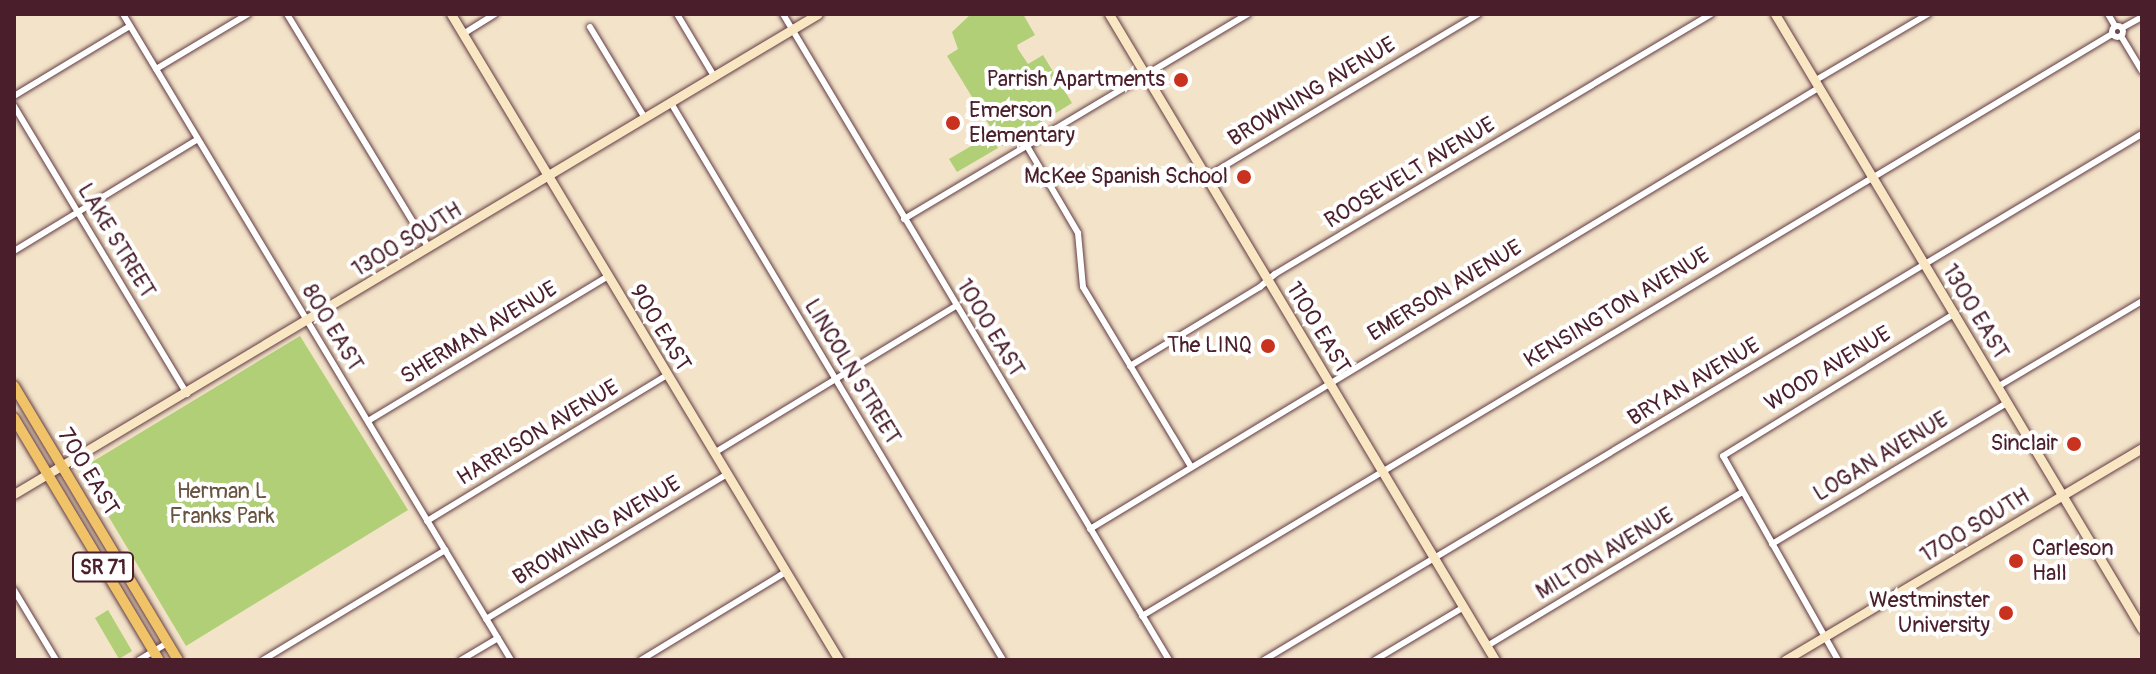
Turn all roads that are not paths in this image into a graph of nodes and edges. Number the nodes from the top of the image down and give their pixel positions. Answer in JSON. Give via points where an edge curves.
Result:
{"nodes":[{"id":1,"x":123,"y":14,"type":"edge"},
{"id":2,"x":248,"y":14,"type":"edge"},
{"id":3,"x":287,"y":14,"type":"edge"},
{"id":4,"x":451,"y":14,"type":"edge"},
{"id":5,"x":495,"y":14,"type":"edge"},
{"id":6,"x":677,"y":14,"type":"edge"},
{"id":7,"x":783,"y":14,"type":"edge"},
{"id":8,"x":818,"y":14,"type":"edge"},
{"id":9,"x":1109,"y":14,"type":"edge"},
{"id":10,"x":1248,"y":14,"type":"edge"},
{"id":11,"x":1478,"y":14,"type":"edge"},
{"id":12,"x":1711,"y":14,"type":"edge"},
{"id":13,"x":1775,"y":14,"type":"edge"},
{"id":14,"x":1928,"y":14,"type":"edge"},
{"id":15,"x":2108,"y":14,"type":"edge"},
{"id":16,"x":2142,"y":17,"type":"edge"},
{"id":17,"x":130,"y":26,"type":"junction"},
{"id":18,"x":590,"y":27,"type":"dead end"},
{"id":19,"x":792,"y":30,"type":"junction"},
{"id":20,"x":2117,"y":31,"type":"junction"},
{"id":21,"x":463,"y":34,"type":"junction"},
{"id":22,"x":156,"y":69,"type":"junction"},
{"id":23,"x":2142,"y":71,"type":"edge"},
{"id":24,"x":715,"y":76,"type":"junction"},
{"id":25,"x":1146,"y":76,"type":"junction"},
{"id":26,"x":1818,"y":84,"type":"junction"},
{"id":27,"x":14,"y":96,"type":"edge"},
{"id":28,"x":671,"y":103,"type":"junction"},
{"id":29,"x":14,"y":106,"type":"edge"},
{"id":30,"x":645,"y":118,"type":"junction"},
{"id":31,"x":2142,"y":134,"type":"edge"},
{"id":32,"x":198,"y":139,"type":"junction"},
{"id":33,"x":1027,"y":146,"type":"junction"},
{"id":34,"x":1873,"y":176,"type":"junction"},
{"id":35,"x":549,"y":177,"type":"junction"},
{"id":36,"x":1206,"y":177,"type":"junction"},
{"id":37,"x":78,"y":212,"type":"junction"},
{"id":38,"x":904,"y":219,"type":"junction"},
{"id":39,"x":428,"y":248,"type":"junction"},
{"id":40,"x":14,"y":251,"type":"edge"},
{"id":41,"x":1926,"y":264,"type":"junction"},
{"id":42,"x":608,"y":276,"type":"junction"},
{"id":43,"x":1268,"y":280,"type":"junction"},
{"id":44,"x":2142,"y":301,"type":"edge"},
{"id":45,"x":956,"y":306,"type":"junction"},
{"id":46,"x":1955,"y":313,"type":"junction"},
{"id":47,"x":307,"y":321,"type":"junction"},
{"id":48,"x":1130,"y":366,"type":"junction"},
{"id":49,"x":667,"y":375,"type":"junction"},
{"id":50,"x":836,"y":379,"type":"junction"},
{"id":51,"x":1329,"y":382,"type":"junction"},
{"id":52,"x":14,"y":386,"type":"edge"},
{"id":53,"x":1999,"y":386,"type":"junction"},
{"id":54,"x":187,"y":394,"type":"junction"},
{"id":55,"x":2008,"y":402,"type":"junction"},
{"id":56,"x":14,"y":418,"type":"edge"},
{"id":57,"x":368,"y":421,"type":"junction"},
{"id":58,"x":2142,"y":448,"type":"edge"},
{"id":59,"x":714,"y":453,"type":"junction"},
{"id":60,"x":62,"y":466,"type":"junction"},
{"id":61,"x":1191,"y":467,"type":"junction"},
{"id":62,"x":1382,"y":471,"type":"junction"},
{"id":63,"x":727,"y":474,"type":"junction"},
{"id":64,"x":47,"y":475,"type":"junction"},
{"id":65,"x":1741,"y":493,"type":"junction"},
{"id":66,"x":14,"y":494,"type":"edge"},
{"id":67,"x":2062,"y":495,"type":"junction"},
{"id":68,"x":427,"y":521,"type":"junction"},
{"id":69,"x":1090,"y":529,"type":"junction"},
{"id":70,"x":1772,"y":544,"type":"junction"},
{"id":71,"x":445,"y":550,"type":"junction"},
{"id":72,"x":1434,"y":558,"type":"junction"},
{"id":73,"x":786,"y":572,"type":"junction"},
{"id":74,"x":14,"y":590,"type":"edge"},
{"id":75,"x":1464,"y":607,"type":"junction"},
{"id":76,"x":1142,"y":616,"type":"junction"},
{"id":77,"x":486,"y":619,"type":"junction"},
{"id":78,"x":2142,"y":629,"type":"edge"},
{"id":79,"x":1826,"y":636,"type":"junction"},
{"id":80,"x":498,"y":638,"type":"junction"},
{"id":81,"x":167,"y":643,"type":"junction"},
{"id":82,"x":1487,"y":646,"type":"junction"},
{"id":83,"x":156,"y":656,"type":"edge"},
{"id":84,"x":1166,"y":659,"type":"edge"},
{"id":85,"x":56,"y":660,"type":"edge"},
{"id":86,"x":139,"y":660,"type":"edge"},
{"id":87,"x":178,"y":660,"type":"edge"},
{"id":88,"x":263,"y":660,"type":"edge"},
{"id":89,"x":461,"y":660,"type":"edge"},
{"id":90,"x":511,"y":660,"type":"edge"},
{"id":91,"x":641,"y":660,"type":"edge"},
{"id":92,"x":839,"y":660,"type":"edge"},
{"id":93,"x":1003,"y":660,"type":"edge"},
{"id":94,"x":1264,"y":660,"type":"edge"},
{"id":95,"x":1375,"y":660,"type":"edge"},
{"id":96,"x":1495,"y":660,"type":"edge"},
{"id":97,"x":1785,"y":660,"type":"edge"},
{"id":98,"x":1838,"y":660,"type":"edge"}],
"edges":[{"from":1,"to":17,"type":"street","name":"800 EAST"},
{"from":2,"to":22,"type":"street"},
{"from":3,"to":39,"type":"street"},
{"from":4,"to":21,"type":"street","name":"900 EAST"},
{"from":5,"to":21,"type":"street"},
{"from":6,"to":24,"type":"street"},
{"from":7,"to":19,"type":"street","name":"1000 EAST"},
{"from":8,"to":19,"type":"street","name":"1300 SOUTH"},
{"from":9,"to":25,"type":"street","name":"1100 EAST"},
{"from":10,"to":25,"type":"street"},
{"from":11,"to":36,"type":"street","name":"BROWNING AVENUE"},
{"from":12,"to":43,"type":"street","name":"ROOSEVELT AVENUE"},
{"from":13,"to":26,"type":"street","name":"1300 EAST"},
{"from":14,"to":26,"type":"street","name":"EMERSON AVENUE"},
{"from":15,"to":20,"type":"street"},
{"from":16,"to":20,"type":"street","name":"KENSINGTON AVENUE"},
{"from":17,"to":22,"type":"street","name":"800 EAST"},
{"from":17,"to":27,"type":"street"},
{"from":18,"to":30,"type":"street"},
{"from":19,"to":24,"type":"street","name":"1300 SOUTH"},
{"from":19,"to":38,"type":"street","name":"1000 EAST"},
{"from":20,"to":23,"type":"street"},
{"from":20,"to":34,"type":"street","name":"KENSINGTON AVENUE"},
{"from":21,"to":35,"type":"street","name":"900 EAST"},
{"from":22,"to":32,"type":"street","name":"800 EAST"},
{"from":24,"to":28,"type":"street","name":"1300 SOUTH"},
{"from":25,"to":33,"type":"street"},
{"from":25,"to":36,"type":"street","name":"1100 EAST"},
{"from":26,"to":34,"type":"street","name":"1300 EAST"},
{"from":26,"to":51,"type":"street","name":"EMERSON AVENUE"},
{"from":28,"to":30,"type":"street","name":"1300 SOUTH"},
{"from":28,"to":50,"type":"street","name":"LINCOLN STREET"},
{"from":29,"to":37,"type":"street","name":"LAKE STREET"},
{"from":30,"to":35,"type":"street","name":"1300 SOUTH"},
{"from":31,"to":41,"type":"street","name":"BRYAN AVENUE"},
{"from":32,"to":37,"type":"street"},
{"from":32,"to":47,"type":"street","name":"800 EAST"},
{"from":33,"to":38,"type":"street"},
{"from":33,"to":48,"type":"street","via":[[1078,233],[1082,283]]},
{"from":34,"to":41,"type":"street","name":"1300 EAST"},
{"from":34,"to":62,"type":"street","name":"KENSINGTON AVENUE"},
{"from":35,"to":39,"type":"street","name":"1300 SOUTH"},
{"from":35,"to":42,"type":"street","name":"900 EAST"},
{"from":36,"to":43,"type":"street","name":"1100 EAST"},
{"from":37,"to":40,"type":"street"},
{"from":37,"to":54,"type":"street","name":"LAKE STREET"},
{"from":38,"to":45,"type":"street","name":"1000 EAST"},
{"from":39,"to":47,"type":"street","name":"1300 SOUTH"},
{"from":41,"to":46,"type":"street","name":"1300 EAST"},
{"from":41,"to":72,"type":"street","name":"BRYAN AVENUE"},
{"from":42,"to":49,"type":"street","name":"900 EAST"},
{"from":42,"to":57,"type":"street","name":"SHERMAN AVENUE"},
{"from":43,"to":48,"type":"street","name":"ROOSEVELT AVENUE"},
{"from":43,"to":51,"type":"street","name":"1100 EAST"},
{"from":44,"to":53,"type":"street"},
{"from":45,"to":50,"type":"street"},
{"from":45,"to":69,"type":"street","name":"1000 EAST"},
{"from":46,"to":53,"type":"street","name":"1300 EAST"},
{"from":46,"to":65,"type":"street","name":"WOOD AVENUE","via":[[1727,451],[1723,459]]},
{"from":47,"to":54,"type":"street","name":"1300 SOUTH"},
{"from":47,"to":57,"type":"street","name":"800 EAST"},
{"from":48,"to":61,"type":"street"},
{"from":49,"to":59,"type":"street","name":"900 EAST"},
{"from":49,"to":68,"type":"street","name":"HARRISON AVENUE"},
{"from":50,"to":59,"type":"street"},
{"from":50,"to":93,"type":"street","name":"LINCOLN STREET"},
{"from":51,"to":61,"type":"street","name":"EMERSON AVENUE"},
{"from":51,"to":62,"type":"street","name":"1100 EAST"},
{"from":52,"to":60,"type":"main road","name":"700 EAST","number":"SR 71"},
{"from":53,"to":55,"type":"street","name":"1300 EAST"},
{"from":54,"to":60,"type":"street","name":"1300 SOUTH"},
{"from":55,"to":67,"type":"street","name":"1300 EAST"},
{"from":55,"to":70,"type":"street","name":"LOGAN AVENUE"},
{"from":56,"to":64,"type":"main road","name":"700 EAST","number":"SR 71"},
{"from":57,"to":68,"type":"street","name":"800 EAST"},
{"from":58,"to":67,"type":"street","name":"1700 SOUTH"},
{"from":59,"to":63,"type":"street","name":"900 EAST"},
{"from":60,"to":64,"type":"street","name":"1300 SOUTH"},
{"from":60,"to":81,"type":"main road","name":"700 EAST","number":"SR 71"},
{"from":61,"to":69,"type":"street","name":"EMERSON AVENUE"},
{"from":62,"to":72,"type":"street","name":"1100 EAST"},
{"from":62,"to":76,"type":"street","name":"KENSINGTON AVENUE"},
{"from":63,"to":73,"type":"street","name":"900 EAST"},
{"from":63,"to":77,"type":"street","name":"BROWNING AVENUE"},
{"from":64,"to":66,"type":"street","name":"1300 SOUTH"},
{"from":64,"to":83,"type":"main road","name":"700 EAST","number":"SR 71"},
{"from":65,"to":70,"type":"street"},
{"from":65,"to":82,"type":"street","name":"MILTON AVENUE"},
{"from":67,"to":78,"type":"street","name":"1300 EAST"},
{"from":67,"to":79,"type":"street","name":"1700 SOUTH"},
{"from":68,"to":71,"type":"street","name":"800 EAST"},
{"from":69,"to":76,"type":"street","name":"1000 EAST"},
{"from":70,"to":79,"type":"street"},
{"from":71,"to":77,"type":"street","name":"800 EAST"},
{"from":71,"to":88,"type":"street"},
{"from":72,"to":75,"type":"street","name":"1100 EAST"},
{"from":72,"to":94,"type":"street","name":"BRYAN AVENUE"},
{"from":73,"to":91,"type":"street"},
{"from":73,"to":92,"type":"street","name":"900 EAST"},
{"from":74,"to":85,"type":"street"},
{"from":75,"to":82,"type":"street","name":"1100 EAST"},
{"from":75,"to":95,"type":"street"},
{"from":76,"to":84,"type":"street","name":"1000 EAST"},
{"from":77,"to":80,"type":"street","name":"800 EAST"},
{"from":79,"to":97,"type":"street","name":"1700 SOUTH"},
{"from":79,"to":98,"type":"street"},
{"from":80,"to":89,"type":"street"},
{"from":80,"to":90,"type":"street","name":"800 EAST"},
{"from":81,"to":83,"type":"street"},
{"from":81,"to":87,"type":"main road","name":"700 EAST","number":"SR 71"},
{"from":82,"to":96,"type":"street","name":"1100 EAST"},
{"from":83,"to":86,"type":"street"}]}
